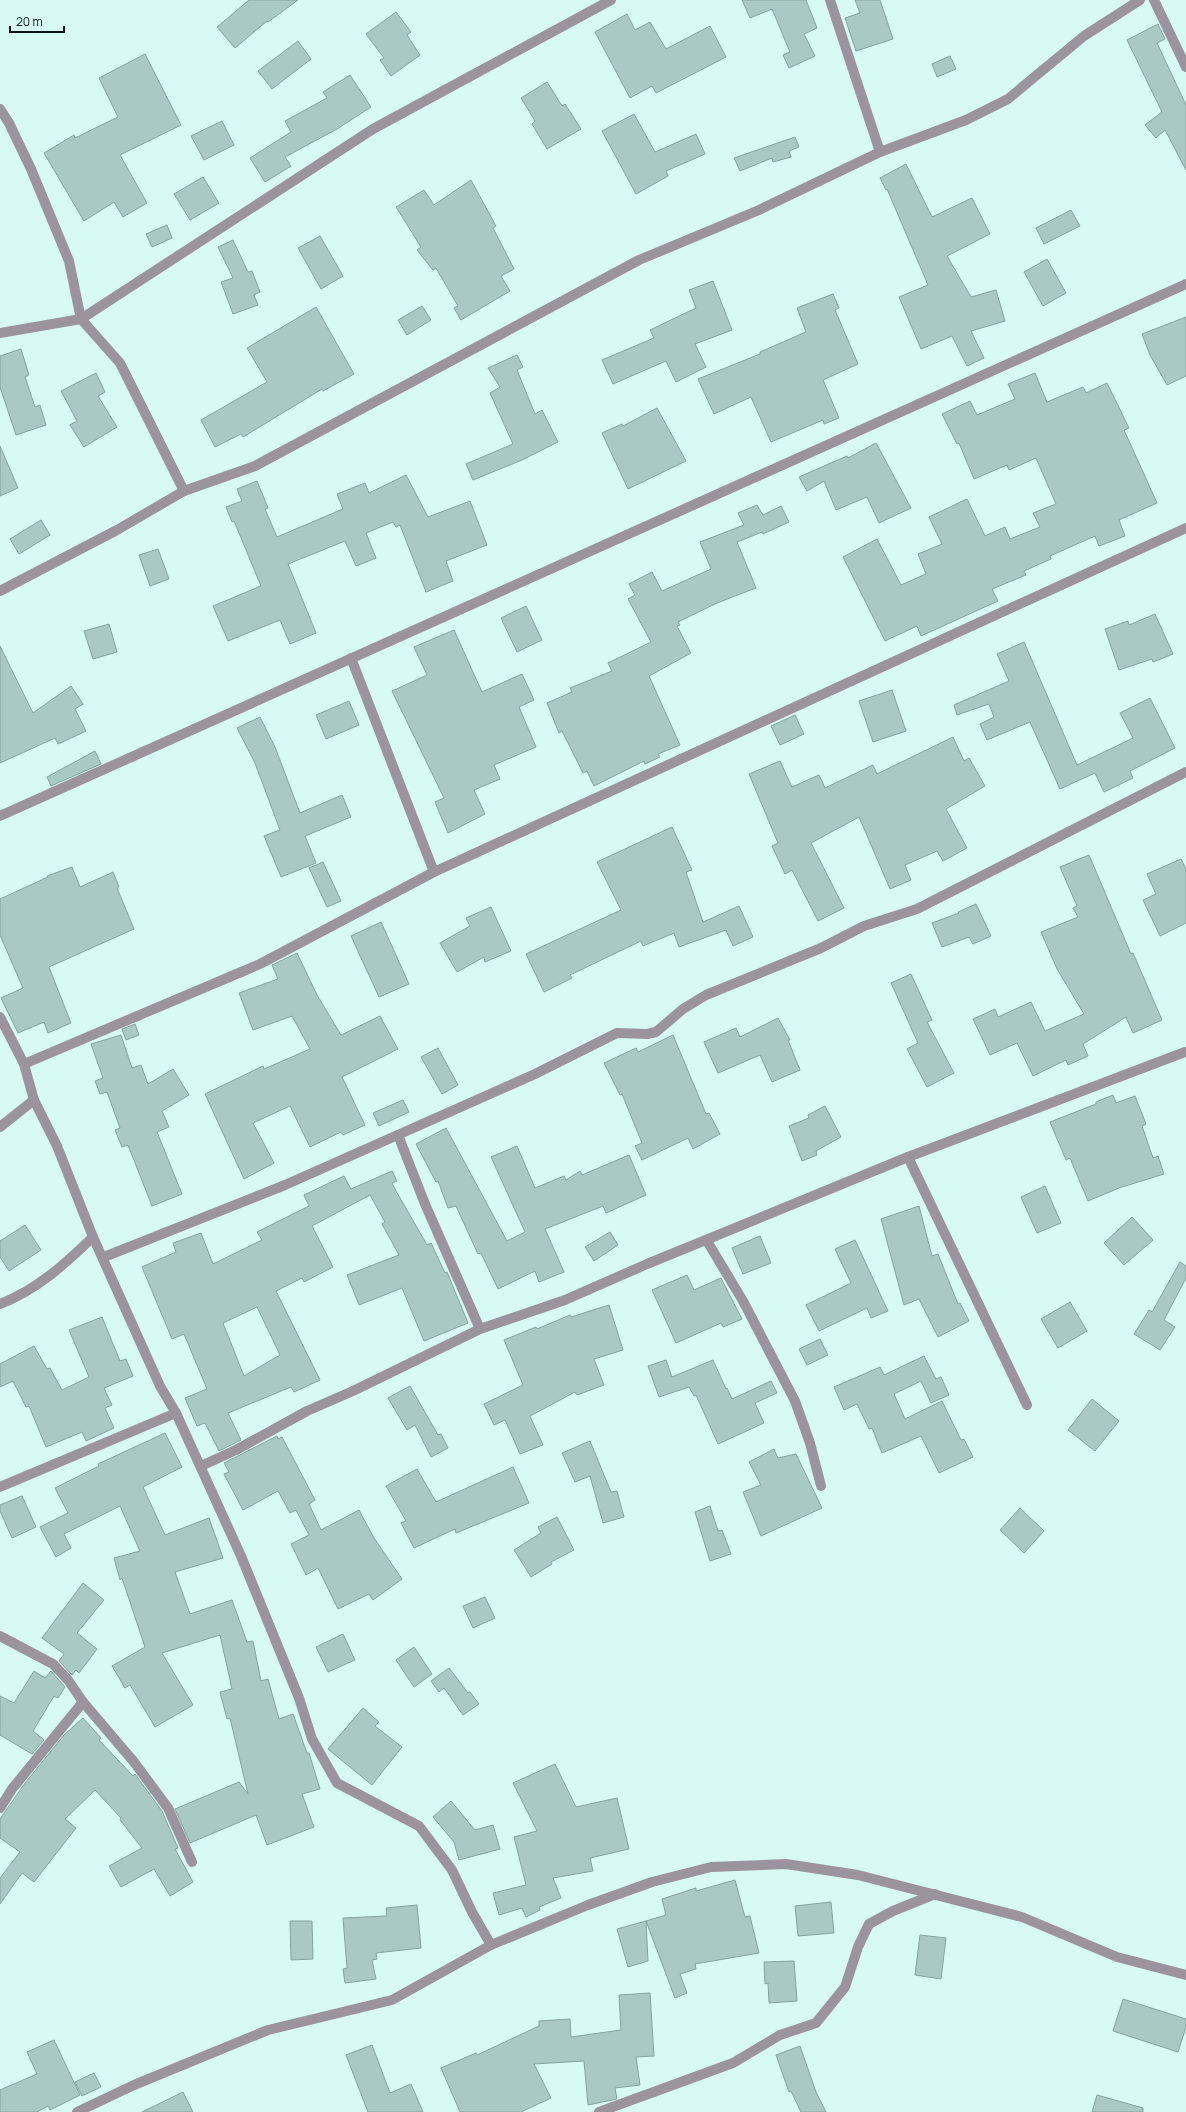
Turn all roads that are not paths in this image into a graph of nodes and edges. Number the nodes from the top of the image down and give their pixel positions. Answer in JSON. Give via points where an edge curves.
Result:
{"nodes":[{"id":1,"x":611,"y":0,"type":"edge"},
{"id":2,"x":830,"y":0,"type":"edge"},
{"id":3,"x":1140,"y":0,"type":"edge"},
{"id":4,"x":1154,"y":0,"type":"edge"},
{"id":5,"x":1186,"y":68,"type":"edge"},
{"id":6,"x":0,"y":109,"type":"edge"},
{"id":7,"x":880,"y":152,"type":"junction"},
{"id":8,"x":1186,"y":284,"type":"edge"},
{"id":9,"x":81,"y":319,"type":"junction"},
{"id":10,"x":0,"y":333,"type":"edge"},
{"id":11,"x":184,"y":491,"type":"junction"},
{"id":12,"x":1186,"y":528,"type":"edge"},
{"id":13,"x":0,"y":590,"type":"edge"},
{"id":14,"x":351,"y":658,"type":"junction"},
{"id":15,"x":1186,"y":772,"type":"edge"},
{"id":16,"x":0,"y":816,"type":"edge"},
{"id":17,"x":434,"y":872,"type":"junction"},
{"id":18,"x":0,"y":1017,"type":"edge"},
{"id":19,"x":1185,"y":1052,"type":"dead end"},
{"id":20,"x":24,"y":1064,"type":"junction"},
{"id":21,"x":34,"y":1100,"type":"junction"},
{"id":22,"x":0,"y":1127,"type":"edge"},
{"id":23,"x":398,"y":1135,"type":"junction"},
{"id":24,"x":908,"y":1157,"type":"junction"},
{"id":25,"x":94,"y":1237,"type":"junction"},
{"id":26,"x":707,"y":1241,"type":"junction"},
{"id":27,"x":104,"y":1257,"type":"junction"},
{"id":28,"x":0,"y":1304,"type":"edge"},
{"id":29,"x":480,"y":1329,"type":"junction"},
{"id":30,"x":1028,"y":1405,"type":"dead end"},
{"id":31,"x":176,"y":1413,"type":"junction"},
{"id":32,"x":201,"y":1466,"type":"junction"},
{"id":33,"x":821,"y":1486,"type":"dead end"},
{"id":34,"x":0,"y":1487,"type":"edge"},
{"id":35,"x":0,"y":1636,"type":"edge"},
{"id":36,"x":83,"y":1702,"type":"junction"},
{"id":37,"x":0,"y":1808,"type":"edge"},
{"id":38,"x":192,"y":1862,"type":"dead end"},
{"id":39,"x":935,"y":1894,"type":"junction"},
{"id":40,"x":491,"y":1945,"type":"junction"},
{"id":41,"x":1186,"y":1975,"type":"edge"},
{"id":42,"x":77,"y":2112,"type":"edge"},
{"id":43,"x":600,"y":2112,"type":"edge"}],
"edges":[{"from":1,"to":9,"type":"street","via":[[373,129]]},
{"from":2,"to":7,"type":"street"},
{"from":3,"to":7,"type":"street","via":[[1084,36],[1008,99],[966,120]]},
{"from":4,"to":5,"type":"street"},
{"from":6,"to":9,"type":"street","via":[[31,169],[69,262]]},
{"from":7,"to":11,"type":"street","via":[[759,210],[639,260],[255,466]]},
{"from":8,"to":14,"type":"street"},
{"from":9,"to":10,"type":"street"},
{"from":9,"to":11,"type":"street","via":[[120,363]]},
{"from":11,"to":13,"type":"street","via":[[117,530]]},
{"from":12,"to":17,"type":"street"},
{"from":14,"to":16,"type":"street"},
{"from":14,"to":17,"type":"street"},
{"from":15,"to":23,"type":"street","via":[[916,908],[864,926],[821,948],[706,995],[683,1009],[656,1032],[617,1033],[535,1074]]},
{"from":17,"to":20,"type":"street","via":[[260,964]]},
{"from":18,"to":20,"type":"street"},
{"from":19,"to":24,"type":"street"},
{"from":20,"to":21,"type":"street"},
{"from":21,"to":22,"type":"street"},
{"from":21,"to":25,"type":"street","via":[[57,1146]]},
{"from":23,"to":27,"type":"street","via":[[285,1185]]},
{"from":23,"to":29,"type":"street"},
{"from":24,"to":26,"type":"street"},
{"from":24,"to":30,"type":"street"},
{"from":25,"to":27,"type":"street"},
{"from":25,"to":28,"type":"street","via":[[62,1267],[14,1299]]},
{"from":26,"to":29,"type":"street","via":[[565,1300]]},
{"from":26,"to":33,"type":"street","via":[[743,1301],[795,1400]]},
{"from":27,"to":31,"type":"street","via":[[160,1386]]},
{"from":29,"to":32,"type":"street","via":[[307,1411]]},
{"from":31,"to":32,"type":"street"},
{"from":31,"to":34,"type":"street"},
{"from":32,"to":40,"type":"street","via":[[299,1698],[312,1739],[337,1782],[419,1826],[452,1870]]},
{"from":35,"to":36,"type":"street","via":[[53,1664]]},
{"from":36,"to":37,"type":"street"},
{"from":36,"to":38,"type":"street","via":[[134,1762],[168,1808]]},
{"from":39,"to":40,"type":"street","via":[[858,1876],[786,1864],[712,1867],[652,1882]]},
{"from":39,"to":41,"type":"street","via":[[1022,1917],[1117,1957]]},
{"from":39,"to":43,"type":"street","via":[[869,1924],[858,1947],[845,1987],[816,2023],[780,2035],[733,2063]]},
{"from":40,"to":42,"type":"street","via":[[392,2000],[268,2030],[134,2085]]}]}
